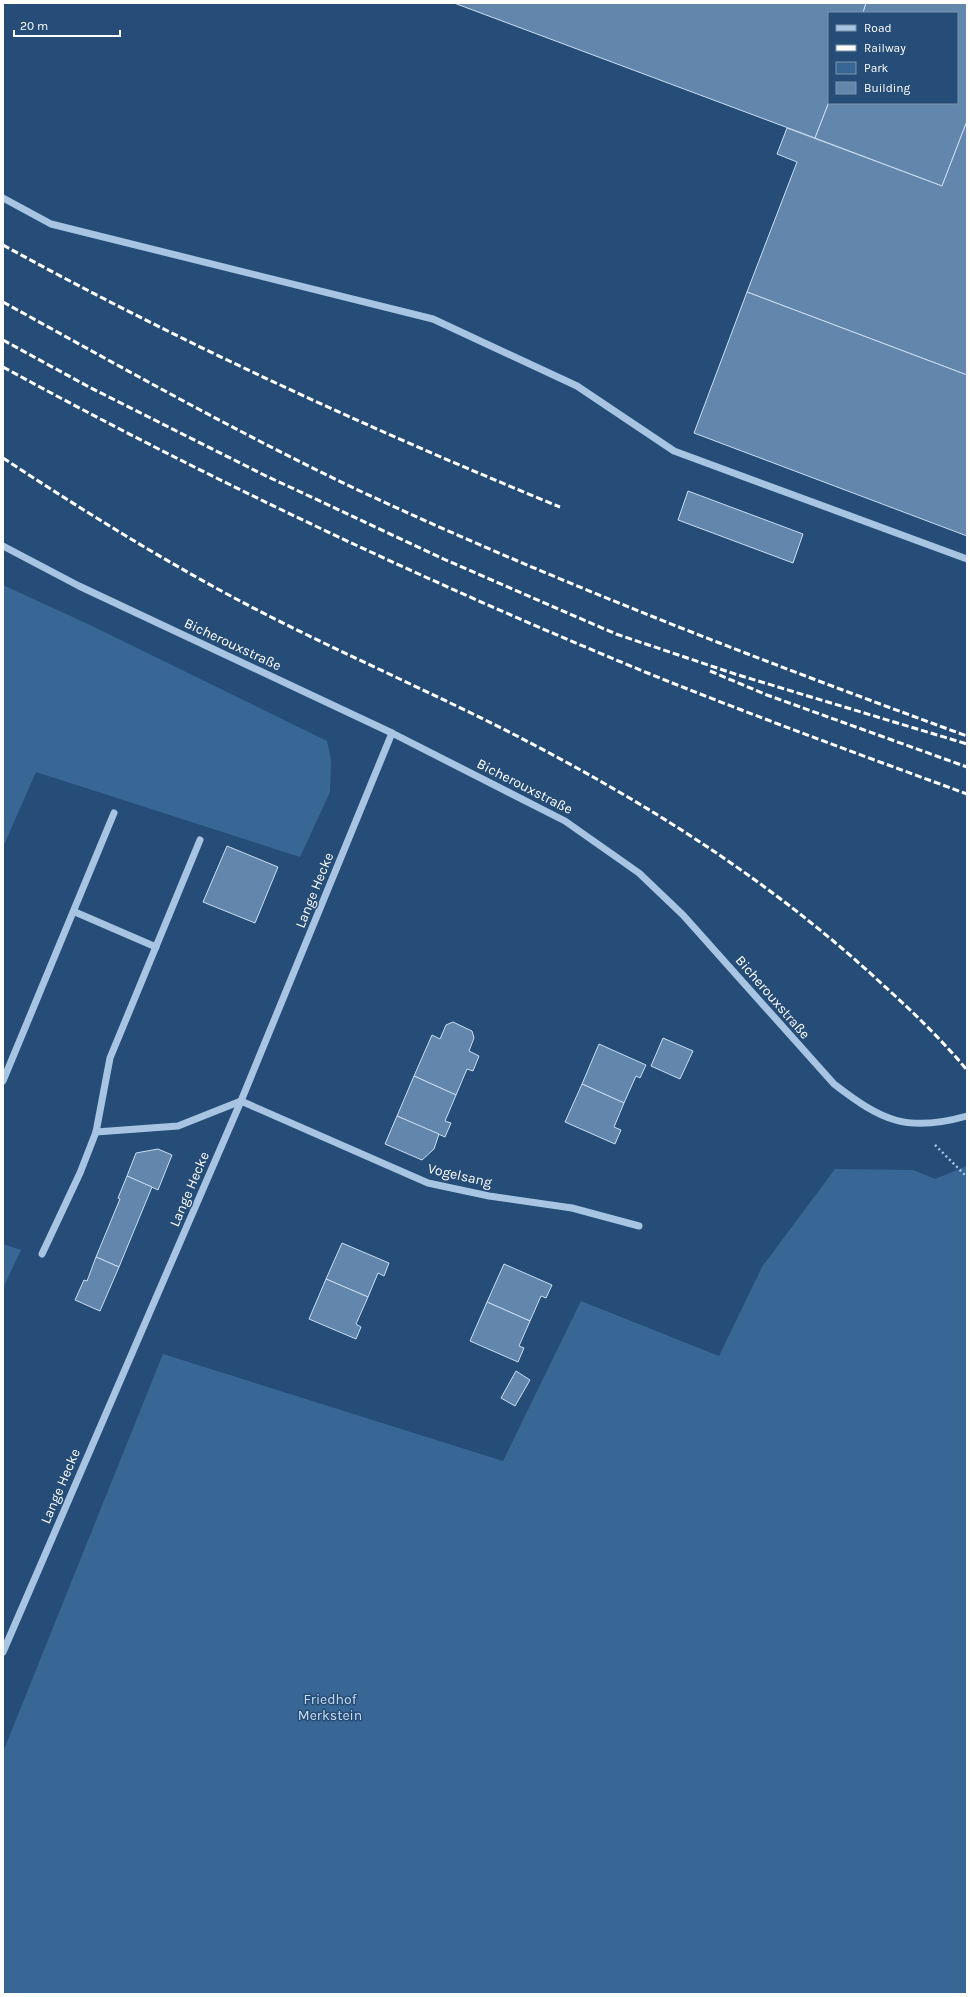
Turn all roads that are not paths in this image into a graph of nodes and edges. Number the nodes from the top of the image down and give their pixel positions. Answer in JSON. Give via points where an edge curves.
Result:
{"nodes":[{"id":1,"x":3,"y":198,"type":"edge"},
{"id":2,"x":3,"y":546,"type":"edge"},
{"id":3,"x":967,"y":559,"type":"edge"},
{"id":4,"x":392,"y":733,"type":"junction"},
{"id":5,"x":114,"y":813,"type":"dead end"},
{"id":6,"x":200,"y":840,"type":"dead end"},
{"id":7,"x":75,"y":912,"type":"junction"},
{"id":8,"x":156,"y":947,"type":"junction"},
{"id":9,"x":3,"y":1081,"type":"edge"},
{"id":10,"x":241,"y":1101,"type":"junction"},
{"id":11,"x":967,"y":1116,"type":"edge"},
{"id":12,"x":96,"y":1132,"type":"junction"},
{"id":13,"x":640,"y":1226,"type":"dead end"},
{"id":14,"x":42,"y":1254,"type":"dead end"},
{"id":15,"x":3,"y":1652,"type":"edge"}],
"edges":[{"from":1,"to":3,"type":"street","via":[[51,224],[433,319],[577,386],[674,452]]},
{"from":2,"to":4,"type":"street","name":"Bicherouxstraße","via":[[79,586]]},
{"from":4,"to":10,"type":"street","name":"Lange Hecke"},
{"from":4,"to":11,"type":"street","name":"Bicherouxstraße","via":[[565,821],[639,873],[683,915],[834,1084],[857,1102],[884,1117],[915,1125]]},
{"from":5,"to":7,"type":"street"},
{"from":6,"to":8,"type":"street"},
{"from":7,"to":8,"type":"street"},
{"from":7,"to":9,"type":"street"},
{"from":8,"to":12,"type":"street","via":[[110,1058]]},
{"from":10,"to":12,"type":"street","via":[[178,1126]]},
{"from":10,"to":13,"type":"street","name":"Vogelsang","via":[[428,1183],[490,1196],[572,1208]]},
{"from":10,"to":15,"type":"street","name":"Lange Hecke"},
{"from":12,"to":14,"type":"street"}]}
